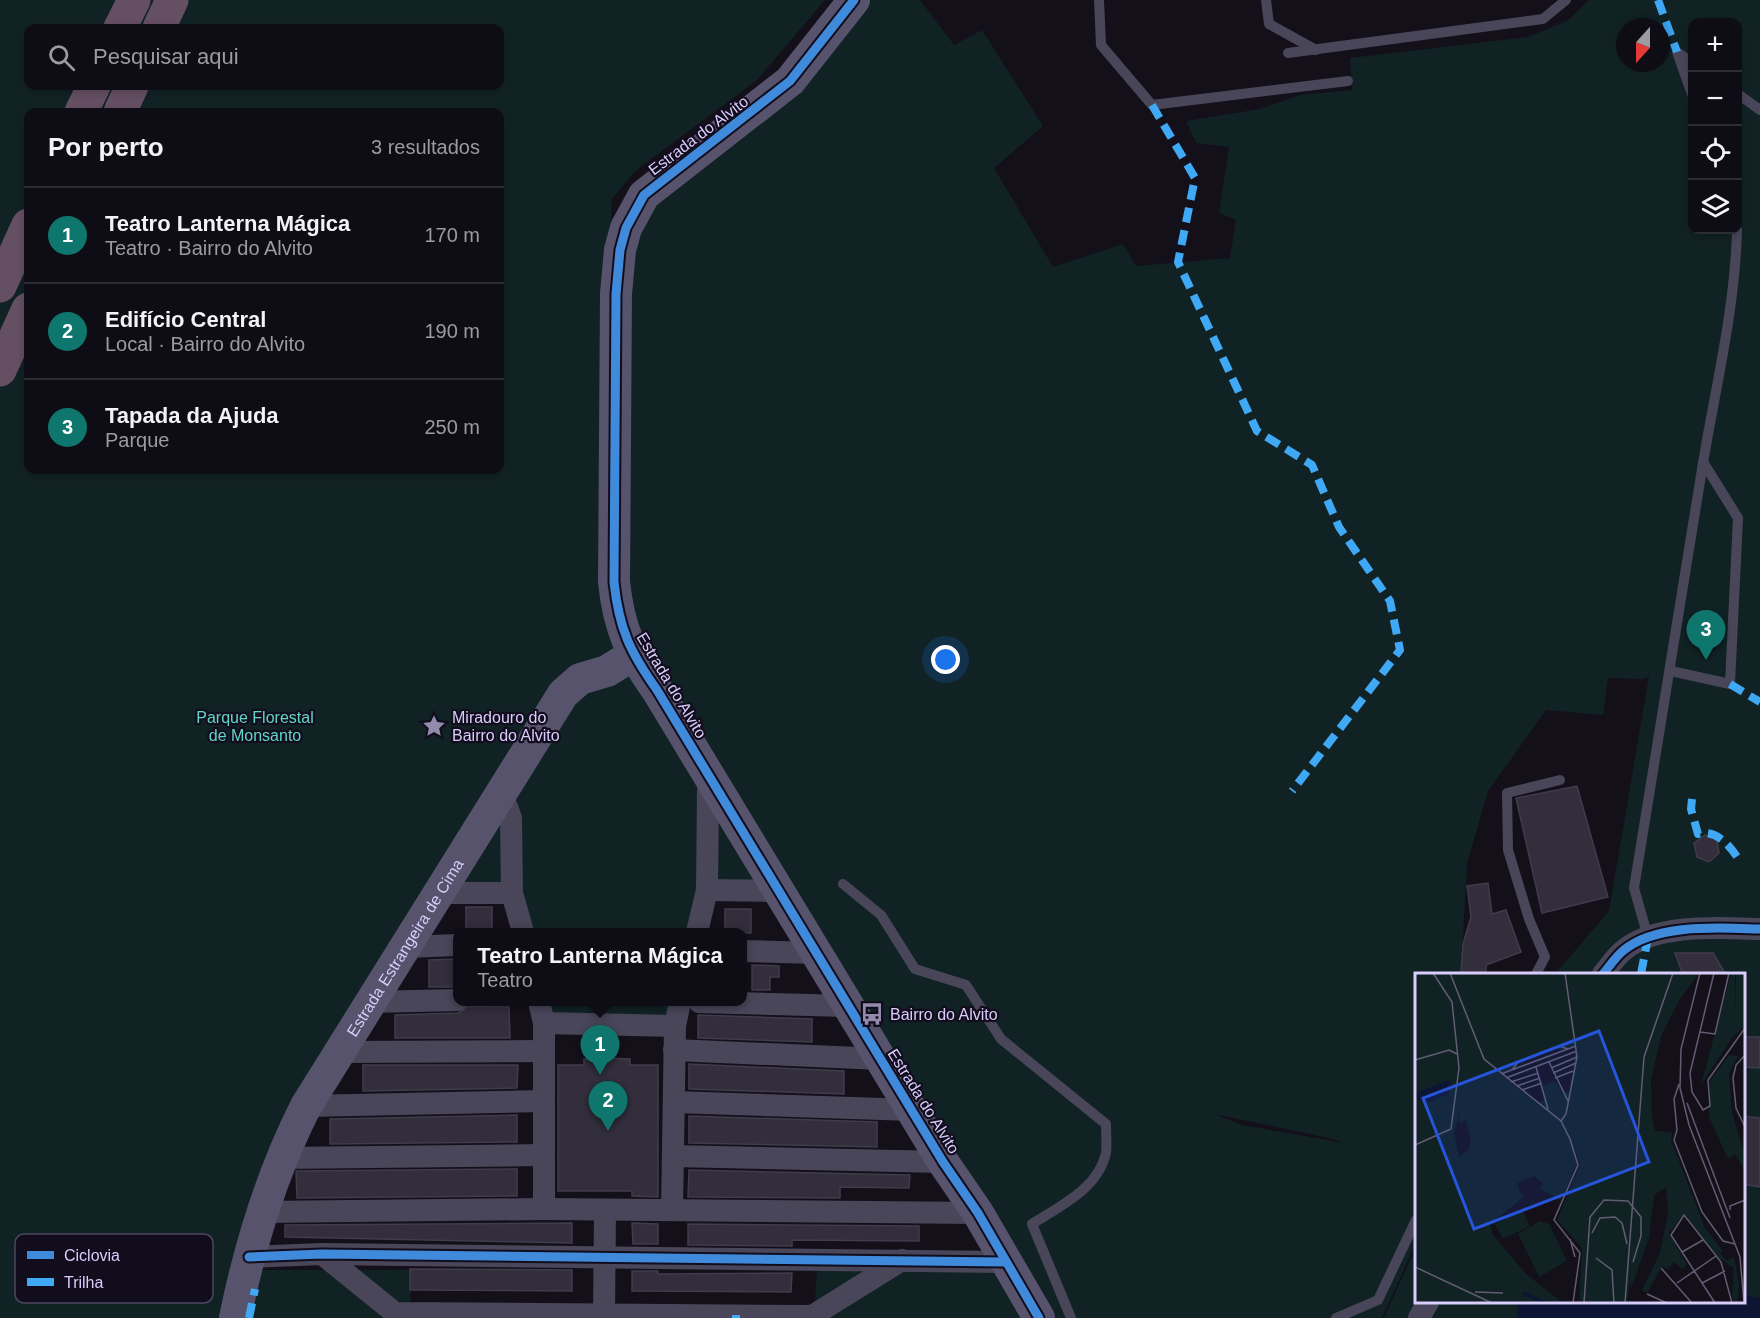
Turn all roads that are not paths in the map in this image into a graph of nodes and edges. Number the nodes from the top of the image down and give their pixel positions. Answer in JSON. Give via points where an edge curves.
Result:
{"nodes":[{"id":1,"x":134,"y":0,"type":"edge"},
{"id":2,"x":172,"y":0,"type":"edge"},
{"id":3,"x":854,"y":0,"type":"edge"},
{"id":4,"x":1099,"y":0,"type":"edge"},
{"id":5,"x":1266,"y":0,"type":"edge"},
{"id":6,"x":1566,"y":0,"type":"edge"},
{"id":7,"x":122,"y":24,"type":"edge"},
{"id":8,"x":161,"y":24,"type":"edge"},
{"id":9,"x":1317,"y":50,"type":"junction"},
{"id":10,"x":1288,"y":53,"type":"dead end"},
{"id":11,"x":1688,"y":60,"type":"edge"},
{"id":12,"x":1348,"y":81,"type":"dead end"},
{"id":13,"x":1688,"y":83,"type":"edge"},
{"id":14,"x":92,"y":90,"type":"edge"},
{"id":15,"x":130,"y":90,"type":"edge"},
{"id":16,"x":1742,"y":97,"type":"edge"},
{"id":17,"x":83,"y":108,"type":"edge"},
{"id":18,"x":122,"y":108,"type":"edge"},
{"id":19,"x":1760,"y":110,"type":"edge"},
{"id":20,"x":24,"y":234,"type":"edge"},
{"id":21,"x":1737,"y":234,"type":"edge"},
{"id":22,"x":0,"y":286,"type":"edge"},
{"id":23,"x":24,"y":318,"type":"edge"},
{"id":24,"x":0,"y":370,"type":"edge"},
{"id":25,"x":1703,"y":462,"type":"junction"},
{"id":26,"x":633,"y":655,"type":"junction"},
{"id":27,"x":1671,"y":671,"type":"junction"},
{"id":28,"x":1560,"y":780,"type":"dead end"},
{"id":29,"x":713,"y":783,"type":"junction"},
{"id":30,"x":497,"y":798,"type":"junction"},
{"id":31,"x":843,"y":884,"type":"dead end"},
{"id":32,"x":707,"y":890,"type":"junction"},
{"id":33,"x":777,"y":891,"type":"junction"},
{"id":34,"x":439,"y":892,"type":"junction"},
{"id":35,"x":512,"y":893,"type":"junction"},
{"id":36,"x":522,"y":928,"type":"edge"},
{"id":37,"x":697,"y":928,"type":"edge"},
{"id":38,"x":1760,"y":929,"type":"edge"},
{"id":39,"x":1648,"y":937,"type":"junction"},
{"id":40,"x":453,"y":945,"type":"edge"},
{"id":41,"x":406,"y":947,"type":"junction"},
{"id":42,"x":747,"y":951,"type":"edge"},
{"id":43,"x":815,"y":954,"type":"junction"},
{"id":44,"x":1537,"y":973,"type":"edge"},
{"id":45,"x":1605,"y":973,"type":"edge"},
{"id":46,"x":453,"y":1000,"type":"edge"},
{"id":47,"x":370,"y":1002,"type":"junction"},
{"id":48,"x":747,"y":1003,"type":"edge"},
{"id":49,"x":679,"y":1006,"type":"edge"},
{"id":50,"x":847,"y":1006,"type":"junction"},
{"id":51,"x":542,"y":1012,"type":"edge"},
{"id":52,"x":675,"y":1026,"type":"junction"},
{"id":53,"x":674,"y":1050,"type":"junction"},
{"id":54,"x":544,"y":1051,"type":"junction"},
{"id":55,"x":339,"y":1052,"type":"junction"},
{"id":56,"x":881,"y":1059,"type":"junction"},
{"id":57,"x":544,"y":1101,"type":"junction"},
{"id":58,"x":674,"y":1102,"type":"junction"},
{"id":59,"x":306,"y":1106,"type":"junction"},
{"id":60,"x":912,"y":1110,"type":"junction"},
{"id":61,"x":544,"y":1155,"type":"junction"},
{"id":62,"x":673,"y":1156,"type":"junction"},
{"id":63,"x":281,"y":1158,"type":"junction"},
{"id":64,"x":943,"y":1162,"type":"junction"},
{"id":65,"x":544,"y":1209,"type":"junction"},
{"id":66,"x":605,"y":1210,"type":"junction"},
{"id":67,"x":672,"y":1210,"type":"junction"},
{"id":68,"x":262,"y":1212,"type":"junction"},
{"id":69,"x":978,"y":1213,"type":"junction"},
{"id":70,"x":1415,"y":1222,"type":"edge"},
{"id":71,"x":322,"y":1254,"type":"junction"},
{"id":72,"x":249,"y":1257,"type":"junction"},
{"id":73,"x":604,"y":1257,"type":"junction"},
{"id":74,"x":902,"y":1260,"type":"junction"},
{"id":75,"x":1005,"y":1262,"type":"junction"},
{"id":76,"x":1427,"y":1303,"type":"edge"},
{"id":77,"x":604,"y":1313,"type":"junction"},
{"id":78,"x":235,"y":1318,"type":"edge"},
{"id":79,"x":1039,"y":1318,"type":"edge"},
{"id":80,"x":1071,"y":1318,"type":"edge"},
{"id":81,"x":1336,"y":1318,"type":"edge"},
{"id":82,"x":1419,"y":1318,"type":"edge"}],
"edges":[{"from":1,"to":7,"type":"highway"},
{"from":2,"to":8,"type":"highway"},
{"from":3,"to":26,"type":"street","name":"Estrada do Alvito","via":[[790,81],[644,195],[626,228],[616,294],[614,582],[617,610]]},
{"from":4,"to":12,"type":"lane","via":[[1101,45],[1152,105]]},
{"from":5,"to":9,"type":"lane","via":[[1269,24]]},
{"from":6,"to":9,"type":"lane","via":[[1543,19]]},
{"from":9,"to":10,"type":"lane"},
{"from":11,"to":13,"type":"lane","via":[[1677,52]]},
{"from":14,"to":17,"type":"highway"},
{"from":15,"to":18,"type":"highway"},
{"from":16,"to":19,"type":"lane"},
{"from":20,"to":22,"type":"highway"},
{"from":21,"to":25,"type":"lane","via":[[1728,325]]},
{"from":23,"to":24,"type":"highway"},
{"from":25,"to":27,"type":"lane"},
{"from":25,"to":27,"type":"lane","via":[[1738,519],[1730,684]]},
{"from":26,"to":29,"type":"street","name":"Estrada do Alvito"},
{"from":26,"to":30,"type":"street","name":"Estrada Estrangeira de Cima","via":[[569,687]]},
{"from":27,"to":39,"type":"lane","via":[[1634,888]]},
{"from":28,"to":44,"type":"lane","via":[[1507,793],[1508,850],[1545,957]]},
{"from":29,"to":32,"type":"street","via":[[708,790]]},
{"from":29,"to":33,"type":"street","name":"Estrada do Alvito"},
{"from":30,"to":34,"type":"street","name":"Estrada Estrangeira de Cima"},
{"from":30,"to":35,"type":"street","via":[[507,807],[511,818]]},
{"from":31,"to":80,"type":"lane","via":[[881,915],[915,969],[966,985],[1001,1039],[1106,1124],[1106,1153],[1096,1176],[1077,1196],[1032,1224]]},
{"from":32,"to":33,"type":"street"},
{"from":32,"to":37,"type":"street"},
{"from":33,"to":43,"type":"street","name":"Estrada do Alvito"},
{"from":34,"to":35,"type":"street"},
{"from":34,"to":41,"type":"street","name":"Estrada Estrangeira de Cima"},
{"from":35,"to":36,"type":"street"},
{"from":38,"to":39,"type":"street","via":[[1699,928]]},
{"from":39,"to":45,"type":"street","via":[[1624,949]]},
{"from":40,"to":41,"type":"street"},
{"from":41,"to":47,"type":"street","name":"Estrada Estrangeira de Cima"},
{"from":42,"to":43,"type":"street"},
{"from":43,"to":50,"type":"street","name":"Estrada do Alvito"},
{"from":46,"to":47,"type":"street"},
{"from":47,"to":55,"type":"street","name":"Estrada Estrangeira de Cima"},
{"from":48,"to":50,"type":"street"},
{"from":49,"to":52,"type":"street"},
{"from":50,"to":56,"type":"street","name":"Estrada do Alvito"},
{"from":51,"to":52,"type":"street"},
{"from":51,"to":54,"type":"street"},
{"from":52,"to":53,"type":"street"},
{"from":53,"to":56,"type":"street"},
{"from":53,"to":58,"type":"street"},
{"from":54,"to":55,"type":"street"},
{"from":54,"to":57,"type":"street"},
{"from":55,"to":59,"type":"street","name":"Estrada Estrangeira de Cima"},
{"from":56,"to":60,"type":"street","name":"Estrada do Alvito"},
{"from":57,"to":59,"type":"street"},
{"from":57,"to":61,"type":"street"},
{"from":58,"to":60,"type":"street"},
{"from":58,"to":62,"type":"street"},
{"from":59,"to":63,"type":"street","name":"Estrada Estrangeira de Cima"},
{"from":60,"to":64,"type":"street","name":"Estrada do Alvito"},
{"from":61,"to":63,"type":"street"},
{"from":61,"to":65,"type":"street"},
{"from":62,"to":64,"type":"street"},
{"from":62,"to":67,"type":"street"},
{"from":63,"to":68,"type":"street","name":"Estrada Estrangeira de Cima"},
{"from":64,"to":69,"type":"street","name":"Estrada do Alvito"},
{"from":65,"to":66,"type":"street"},
{"from":65,"to":68,"type":"street"},
{"from":66,"to":67,"type":"street"},
{"from":66,"to":73,"type":"street"},
{"from":67,"to":69,"type":"street"},
{"from":68,"to":72,"type":"street","name":"Estrada Estrangeira de Cima"},
{"from":69,"to":75,"type":"street","name":"Estrada do Alvito"},
{"from":70,"to":81,"type":"lane","via":[[1378,1300]]},
{"from":71,"to":72,"type":"street"},
{"from":71,"to":73,"type":"street"},
{"from":71,"to":77,"type":"street","via":[[395,1313]]},
{"from":72,"to":78,"type":"street","name":"Estrada Estrangeira de Cima"},
{"from":73,"to":74,"type":"street"},
{"from":73,"to":77,"type":"street"},
{"from":74,"to":75,"type":"street"},
{"from":74,"to":77,"type":"street","via":[[812,1316]]},
{"from":75,"to":79,"type":"street","name":"Estrada do Alvito"},
{"from":76,"to":82,"type":"street"}]}
